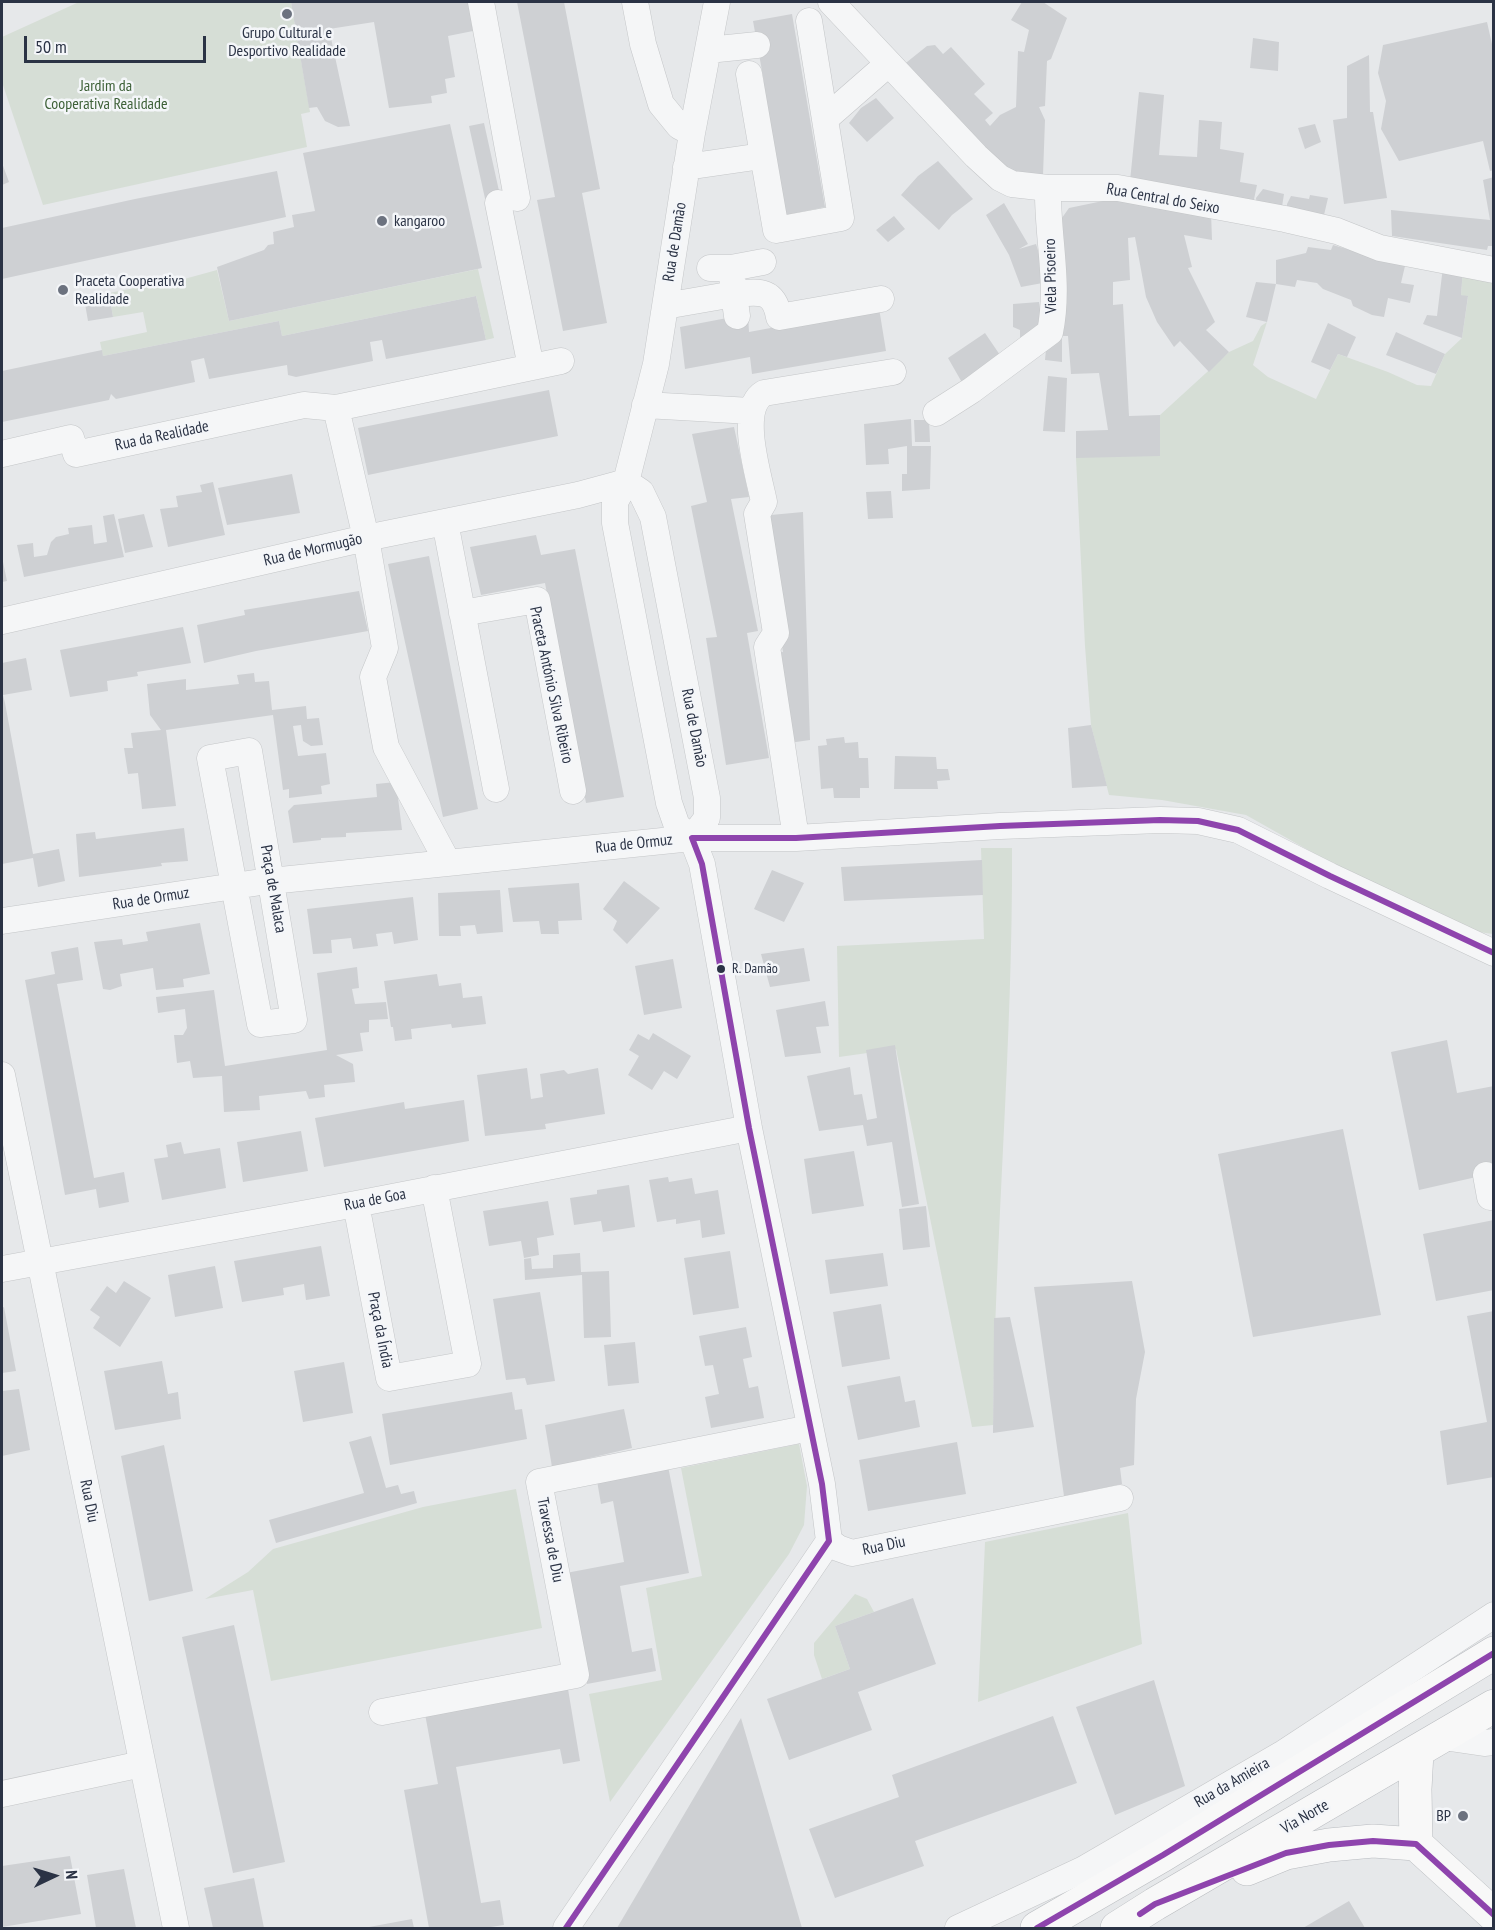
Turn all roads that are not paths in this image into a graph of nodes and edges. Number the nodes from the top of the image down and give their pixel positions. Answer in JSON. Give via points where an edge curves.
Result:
{"nodes":[{"id":1,"x":481,"y":2,"type":"edge"},
{"id":2,"x":635,"y":2,"type":"edge"},
{"id":3,"x":717,"y":2,"type":"edge"},
{"id":4,"x":831,"y":2,"type":"edge"},
{"id":5,"x":808,"y":21,"type":"dead end"},
{"id":6,"x":757,"y":45,"type":"dead end"},
{"id":7,"x":708,"y":50,"type":"junction"},
{"id":8,"x":888,"y":64,"type":"junction"},
{"id":9,"x":749,"y":74,"type":"dead end"},
{"id":10,"x":825,"y":118,"type":"junction"},
{"id":11,"x":692,"y":133,"type":"junction"},
{"id":12,"x":762,"y":156,"type":"junction"},
{"id":13,"x":686,"y":167,"type":"junction"},
{"id":14,"x":1048,"y":188,"type":"junction"},
{"id":15,"x":763,"y":262,"type":"dead end"},
{"id":16,"x":1494,"y":270,"type":"edge"},
{"id":17,"x":881,"y":299,"type":"dead end"},
{"id":18,"x":736,"y":305,"type":"junction"},
{"id":19,"x":665,"y":306,"type":"junction"},
{"id":20,"x":561,"y":361,"type":"dead end"},
{"id":21,"x":531,"y":367,"type":"junction"},
{"id":22,"x":893,"y":372,"type":"dead end"},
{"id":23,"x":645,"y":405,"type":"junction"},
{"id":24,"x":336,"y":408,"type":"junction"},
{"id":25,"x":936,"y":413,"type":"dead end"},
{"id":26,"x":751,"y":422,"type":"junction"},
{"id":27,"x":2,"y":454,"type":"edge"},
{"id":28,"x":626,"y":482,"type":"junction"},
{"id":29,"x":445,"y":522,"type":"junction"},
{"id":30,"x":366,"y":538,"type":"junction"},
{"id":31,"x":462,"y":614,"type":"junction"},
{"id":32,"x":2,"y":621,"type":"edge"},
{"id":33,"x":496,"y":789,"type":"dead end"},
{"id":34,"x":573,"y":791,"type":"dead end"},
{"id":35,"x":692,"y":838,"type":"junction"},
{"id":36,"x":796,"y":838,"type":"junction"},
{"id":37,"x":448,"y":863,"type":"junction"},
{"id":38,"x":272,"y":881,"type":"junction"},
{"id":39,"x":234,"y":886,"type":"junction"},
{"id":40,"x":2,"y":921,"type":"edge"},
{"id":41,"x":1494,"y":953,"type":"edge"},
{"id":42,"x":2,"y":1075,"type":"edge"},
{"id":43,"x":749,"y":1128,"type":"junction"},
{"id":44,"x":434,"y":1188,"type":"junction"},
{"id":45,"x":356,"y":1204,"type":"junction"},
{"id":46,"x":41,"y":1263,"type":"junction"},
{"id":47,"x":2,"y":1269,"type":"edge"},
{"id":48,"x":810,"y":1428,"type":"junction"},
{"id":49,"x":1120,"y":1498,"type":"dead end"},
{"id":50,"x":829,"y":1541,"type":"junction"},
{"id":51,"x":1494,"y":1615,"type":"edge"},
{"id":52,"x":1494,"y":1632,"type":"edge"},
{"id":53,"x":1494,"y":1653,"type":"edge"},
{"id":54,"x":1494,"y":1706,"type":"edge"},
{"id":55,"x":382,"y":1712,"type":"dead end"},
{"id":56,"x":1354,"y":1737,"type":"junction"},
{"id":57,"x":1494,"y":1742,"type":"edge"},
{"id":58,"x":1430,"y":1744,"type":"junction"},
{"id":59,"x":142,"y":1764,"type":"junction"},
{"id":60,"x":2,"y":1794,"type":"edge"},
{"id":61,"x":1416,"y":1844,"type":"junction"},
{"id":62,"x":1155,"y":1904,"type":"junction"},
{"id":63,"x":1494,"y":1915,"type":"edge"},
{"id":64,"x":1494,"y":1923,"type":"edge"},
{"id":65,"x":176,"y":1929,"type":"edge"},
{"id":66,"x":566,"y":1929,"type":"edge"},
{"id":67,"x":958,"y":1929,"type":"edge"},
{"id":68,"x":1037,"y":1929,"type":"edge"},
{"id":69,"x":1117,"y":1929,"type":"edge"},
{"id":70,"x":1486,"y":1929,"type":"edge"}],
"edges":[{"from":1,"to":21,"type":"street"},
{"from":2,"to":11,"type":"street","via":[[661,104],[679,126]]},
{"from":3,"to":7,"type":"street","name":"Rua de Damão"},
{"from":4,"to":8,"type":"street","name":"Rua Central do Seixo"},
{"from":5,"to":10,"type":"street"},
{"from":6,"to":7,"type":"street"},
{"from":7,"to":11,"type":"street","name":"Rua de Damão"},
{"from":8,"to":10,"type":"street"},
{"from":8,"to":14,"type":"street","name":"Rua Central do Seixo","via":[[1000,177],[1012,184]]},
{"from":9,"to":12,"type":"street"},
{"from":10,"to":12,"type":"street","via":[[841,218],[776,230]]},
{"from":11,"to":13,"type":"street","name":"Rua de Damão"},
{"from":12,"to":13,"type":"street"},
{"from":13,"to":19,"type":"street","name":"Rua de Damão"},
{"from":14,"to":16,"type":"street","name":"Rua Central do Seixo","via":[[1118,188],[1285,219],[1337,231],[1380,248]]},
{"from":14,"to":25,"type":"street","name":"Viela Pisoeiro","via":[[1053,269],[1050,332]]},
{"from":15,"to":18,"type":"street","via":[[720,268]]},
{"from":17,"to":18,"type":"street","via":[[779,317],[777,305],[762,293]]},
{"from":18,"to":19,"type":"street"},
{"from":19,"to":23,"type":"street","name":"Rua de Damão"},
{"from":20,"to":21,"type":"street","name":"Rua da Realidade"},
{"from":21,"to":24,"type":"street","name":"Rua da Realidade"},
{"from":22,"to":26,"type":"street","via":[[764,393],[756,400]]},
{"from":23,"to":26,"type":"street"},
{"from":23,"to":28,"type":"street","name":"Rua de Damão"},
{"from":24,"to":27,"type":"street","name":"Rua da Realidade","via":[[304,405],[76,454],[72,438]]},
{"from":24,"to":30,"type":"street"},
{"from":26,"to":36,"type":"street","via":[[764,501],[757,514],[776,633],[767,647]]},
{"from":28,"to":29,"type":"street","name":"Rua de Mormugão"},
{"from":28,"to":35,"type":"street","name":"Rua de Damão","via":[[615,502],[615,523],[669,803],[676,825]]},
{"from":28,"to":35,"type":"street","name":"Rua de Damão","via":[[641,492],[652,517],[707,798],[707,818]]},
{"from":29,"to":30,"type":"street","name":"Rua de Mormugão"},
{"from":29,"to":31,"type":"street"},
{"from":30,"to":32,"type":"street","name":"Rua de Mormugão"},
{"from":30,"to":37,"type":"street","via":[[385,648],[373,677],[386,747]]},
{"from":31,"to":33,"type":"street"},
{"from":31,"to":34,"type":"street","name":"Praceta António Silva Ribeiro","via":[[537,600]]},
{"from":35,"to":36,"type":"street","name":"Rua de Ormuz"},
{"from":35,"to":37,"type":"street","name":"Rua de Ormuz"},
{"from":35,"to":43,"type":"street","name":"Rua de Damão","via":[[702,864]]},
{"from":36,"to":41,"type":"street","name":"Rua de Ormuz","via":[[1160,820],[1218,824],[1238,830]]},
{"from":37,"to":38,"type":"street","name":"Rua de Ormuz"},
{"from":38,"to":39,"type":"street","name":"Rua de Ormuz"},
{"from":38,"to":39,"type":"street","name":"Praça de Malaca","via":[[249,751],[210,758]]},
{"from":38,"to":39,"type":"street","name":"Praça de Malaca","via":[[294,1020],[260,1024]]},
{"from":39,"to":40,"type":"street","name":"Rua de Ormuz"},
{"from":42,"to":46,"type":"street","name":"Rua Diu"},
{"from":43,"to":44,"type":"street","name":"Rua de Goa"},
{"from":43,"to":48,"type":"street","name":"Rua de Damão"},
{"from":44,"to":45,"type":"street","name":"Rua de Goa"},
{"from":44,"to":45,"type":"street","name":"Praça da Índia","via":[[468,1364],[389,1378]]},
{"from":45,"to":46,"type":"street","name":"Rua de Goa"},
{"from":46,"to":47,"type":"street","name":"Rua de Goa"},
{"from":46,"to":59,"type":"street","name":"Rua Diu"},
{"from":48,"to":50,"type":"street","name":"Rua de Damão"},
{"from":48,"to":55,"type":"street","name":"Travessa de Diu","via":[[539,1482],[576,1675]]},
{"from":49,"to":50,"type":"street","name":"Rua Diu","via":[[852,1553]]},
{"from":50,"to":66,"type":"street"},
{"from":51,"to":67,"type":"street","name":"Rua da Amieira","via":[[1282,1754],[1084,1869]]},
{"from":52,"to":56,"type":"highway"},
{"from":53,"to":56,"type":"highway"},
{"from":54,"to":58,"type":"highway","name":"Via Norte"},
{"from":56,"to":68,"type":"highway"},
{"from":57,"to":58,"type":"street"},
{"from":58,"to":61,"type":"highway","via":[[1415,1789]]},
{"from":58,"to":62,"type":"highway","name":"Via Norte"},
{"from":59,"to":60,"type":"street"},
{"from":59,"to":65,"type":"street","name":"Rua Diu"},
{"from":61,"to":62,"type":"highway","via":[[1362,1842],[1286,1853]]},
{"from":61,"to":63,"type":"highway"},
{"from":62,"to":69,"type":"highway","name":"Via Norte"},
{"from":64,"to":70,"type":"street"}]}
